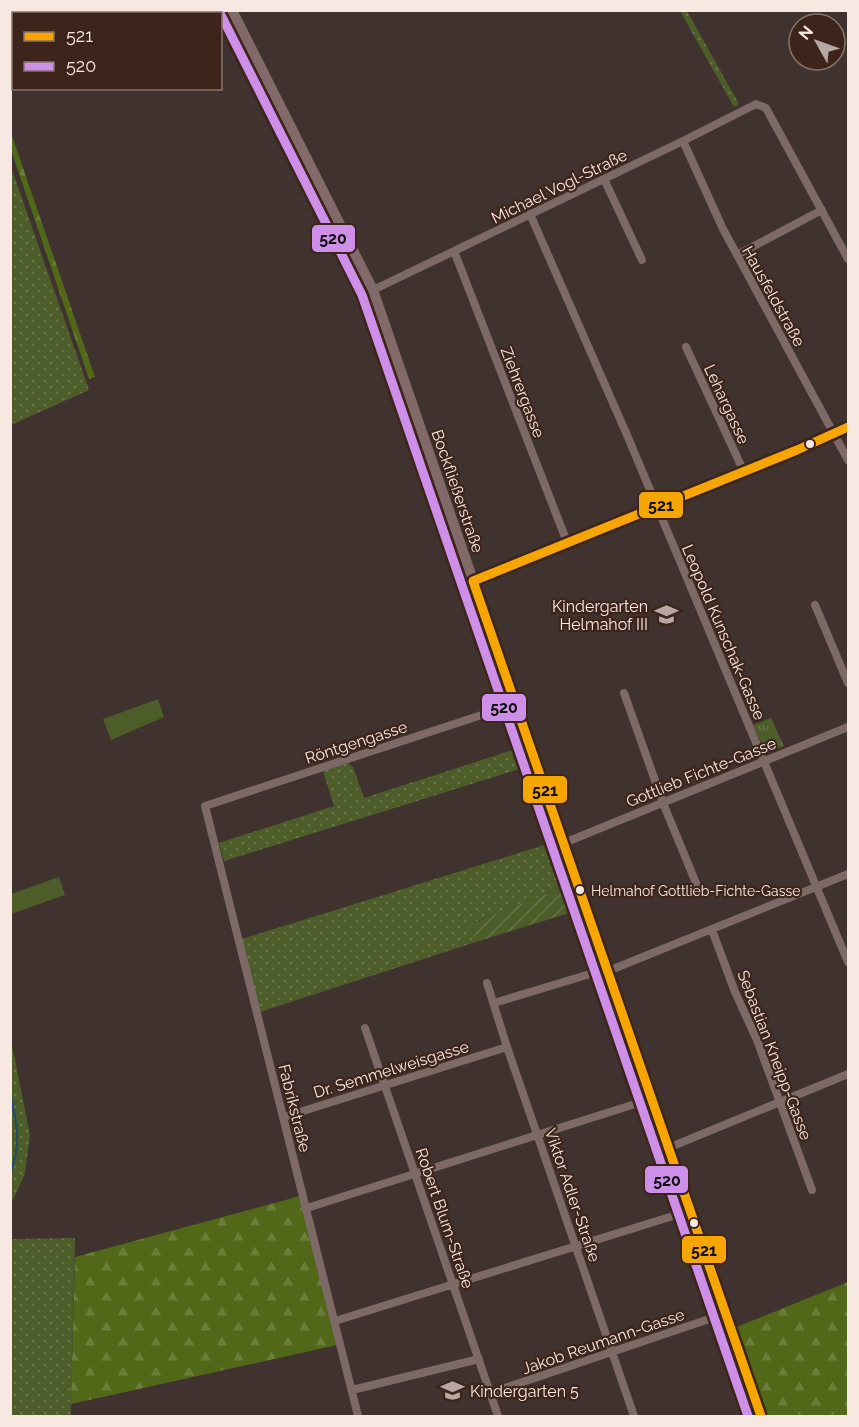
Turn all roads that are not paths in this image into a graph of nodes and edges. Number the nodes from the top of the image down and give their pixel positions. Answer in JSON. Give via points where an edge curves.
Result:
{"nodes":[{"id":1,"x":232,"y":10,"type":"edge"},
{"id":2,"x":683,"y":141,"type":"junction"},
{"id":3,"x":604,"y":179,"type":"junction"},
{"id":4,"x":822,"y":210,"type":"junction"},
{"id":5,"x":530,"y":214,"type":"junction"},
{"id":6,"x":454,"y":251,"type":"junction"},
{"id":7,"x":737,"y":255,"type":"junction"},
{"id":8,"x":849,"y":259,"type":"edge"},
{"id":9,"x":642,"y":260,"type":"dead end"},
{"id":10,"x":373,"y":290,"type":"junction"},
{"id":11,"x":686,"y":347,"type":"dead end"},
{"id":12,"x":849,"y":427,"type":"edge"},
{"id":13,"x":834,"y":435,"type":"junction"},
{"id":14,"x":849,"y":460,"type":"edge"},
{"id":15,"x":744,"y":472,"type":"junction"},
{"id":16,"x":657,"y":507,"type":"junction"},
{"id":17,"x":567,"y":542,"type":"junction"},
{"id":18,"x":473,"y":581,"type":"junction"},
{"id":19,"x":815,"y":605,"type":"dead end"},
{"id":20,"x":849,"y":683,"type":"edge"},
{"id":21,"x":624,"y":693,"type":"dead end"},
{"id":22,"x":515,"y":704,"type":"junction"},
{"id":23,"x":849,"y":727,"type":"edge"},
{"id":24,"x":764,"y":761,"type":"junction"},
{"id":25,"x":663,"y":803,"type":"junction"},
{"id":26,"x":205,"y":806,"type":"joint"},
{"id":27,"x":564,"y":843,"type":"junction"},
{"id":28,"x":849,"y":874,"type":"edge"},
{"id":29,"x":816,"y":887,"type":"junction"},
{"id":30,"x":698,"y":888,"type":"dead end"},
{"id":31,"x":712,"y":930,"type":"junction"},
{"id":32,"x":849,"y":962,"type":"edge"},
{"id":33,"x":607,"y":970,"type":"junction"},
{"id":34,"x":487,"y":983,"type":"dead end"},
{"id":35,"x":494,"y":1003,"type":"junction"},
{"id":36,"x":365,"y":1028,"type":"dead end"},
{"id":37,"x":507,"y":1047,"type":"junction"},
{"id":38,"x":849,"y":1074,"type":"edge"},
{"id":39,"x":385,"y":1084,"type":"junction"},
{"id":40,"x":651,"y":1099,"type":"junction"},
{"id":41,"x":779,"y":1102,"type":"junction"},
{"id":42,"x":284,"y":1117,"type":"junction"},
{"id":43,"x":538,"y":1134,"type":"junction"},
{"id":44,"x":668,"y":1148,"type":"junction"},
{"id":45,"x":415,"y":1173,"type":"junction"},
{"id":46,"x":812,"y":1190,"type":"dead end"},
{"id":47,"x":307,"y":1208,"type":"junction"},
{"id":48,"x":689,"y":1211,"type":"junction"},
{"id":49,"x":575,"y":1245,"type":"junction"},
{"id":50,"x":453,"y":1284,"type":"junction"},
{"id":51,"x":724,"y":1314,"type":"junction"},
{"id":52,"x":335,"y":1321,"type":"junction"},
{"id":53,"x":612,"y":1351,"type":"junction"},
{"id":54,"x":479,"y":1359,"type":"junction"},
{"id":55,"x":352,"y":1390,"type":"junction"},
{"id":56,"x":490,"y":1393,"type":"junction"},
{"id":57,"x":358,"y":1416,"type":"edge"},
{"id":58,"x":498,"y":1416,"type":"edge"},
{"id":59,"x":634,"y":1416,"type":"edge"},
{"id":60,"x":760,"y":1416,"type":"edge"}],
"edges":[{"from":1,"to":10,"type":"main road","name":"Bockfließerstraße"},
{"from":2,"to":3,"type":"street","name":"Michael Vogl-Straße"},
{"from":2,"to":4,"type":"street","name":"Michael Vogl-Straße","via":[[756,104],[766,108]]},
{"from":2,"to":7,"type":"street","name":"Hausfeldstraße"},
{"from":3,"to":5,"type":"street","name":"Michael Vogl-Straße"},
{"from":3,"to":9,"type":"street"},
{"from":4,"to":7,"type":"street"},
{"from":4,"to":8,"type":"street"},
{"from":5,"to":6,"type":"street","name":"Michael Vogl-Straße"},
{"from":5,"to":16,"type":"street","name":"Leopold Kunschak-Gasse"},
{"from":6,"to":10,"type":"street","name":"Michael Vogl-Straße"},
{"from":6,"to":17,"type":"street","name":"Ziehrergasse"},
{"from":7,"to":13,"type":"street","name":"Hausfeldstraße"},
{"from":10,"to":18,"type":"main road","name":"Bockfließerstraße"},
{"from":11,"to":15,"type":"street","name":"Lehargasse"},
{"from":12,"to":13,"type":"street"},
{"from":13,"to":14,"type":"street","name":"Hausfeldstraße"},
{"from":13,"to":15,"type":"street"},
{"from":15,"to":16,"type":"street"},
{"from":16,"to":17,"type":"street"},
{"from":16,"to":24,"type":"street","name":"Leopold Kunschak-Gasse"},
{"from":17,"to":18,"type":"street"},
{"from":18,"to":22,"type":"main road","name":"Bockfließerstraße"},
{"from":19,"to":20,"type":"street"},
{"from":21,"to":25,"type":"street"},
{"from":22,"to":26,"type":"street","name":"Röntgengasse"},
{"from":22,"to":27,"type":"main road","name":"Bockfließerstraße"},
{"from":23,"to":24,"type":"street","name":"Gottlieb Fichte-Gasse"},
{"from":24,"to":25,"type":"street","name":"Gottlieb Fichte-Gasse"},
{"from":24,"to":29,"type":"street","name":"Leopold Kunschak-Gasse"},
{"from":25,"to":27,"type":"street","name":"Gottlieb Fichte-Gasse"},
{"from":25,"to":30,"type":"street"},
{"from":26,"to":42,"type":"street","name":"Fabrikstraße"},
{"from":27,"to":33,"type":"main road","name":"Bockfließerstraße"},
{"from":28,"to":29,"type":"street"},
{"from":29,"to":31,"type":"street"},
{"from":29,"to":32,"type":"street","name":"Leopold Kunschak-Gasse"},
{"from":31,"to":33,"type":"street"},
{"from":31,"to":41,"type":"street","name":"Sebastian Kneipp-Gasse"},
{"from":33,"to":35,"type":"street"},
{"from":33,"to":40,"type":"main road","name":"Bockfließerstraße"},
{"from":34,"to":35,"type":"street","name":"Viktor Adler-Straße"},
{"from":35,"to":37,"type":"street","name":"Viktor Adler-Straße"},
{"from":36,"to":39,"type":"street","name":"Robert Blum-Straße"},
{"from":37,"to":39,"type":"street","name":"Dr. Semmelweisgasse"},
{"from":37,"to":43,"type":"street","name":"Viktor Adler-Straße"},
{"from":38,"to":41,"type":"street"},
{"from":39,"to":42,"type":"street","name":"Dr. Semmelweisgasse"},
{"from":39,"to":45,"type":"street","name":"Robert Blum-Straße"},
{"from":40,"to":43,"type":"street"},
{"from":40,"to":44,"type":"main road","name":"Bockfließerstraße"},
{"from":41,"to":44,"type":"street"},
{"from":41,"to":46,"type":"street","name":"Sebastian Kneipp-Gasse"},
{"from":42,"to":47,"type":"street","name":"Fabrikstraße"},
{"from":43,"to":45,"type":"street"},
{"from":43,"to":49,"type":"street","name":"Viktor Adler-Straße"},
{"from":44,"to":48,"type":"main road","name":"Bockfließerstraße"},
{"from":45,"to":47,"type":"street"},
{"from":45,"to":50,"type":"street","name":"Robert Blum-Straße"},
{"from":47,"to":52,"type":"street","name":"Fabrikstraße"},
{"from":48,"to":49,"type":"street"},
{"from":48,"to":51,"type":"main road","name":"Bockfließerstraße"},
{"from":49,"to":50,"type":"street"},
{"from":49,"to":53,"type":"street","name":"Viktor Adler-Straße"},
{"from":50,"to":52,"type":"street"},
{"from":50,"to":54,"type":"street","name":"Robert Blum-Straße"},
{"from":51,"to":53,"type":"street","name":"Jakob Reumann-Gasse"},
{"from":51,"to":60,"type":"main road","name":"Bockfließerstraße"},
{"from":52,"to":55,"type":"street","name":"Fabrikstraße"},
{"from":53,"to":56,"type":"street","name":"Jakob Reumann-Gasse"},
{"from":53,"to":59,"type":"street","name":"Viktor Adler-Straße"},
{"from":54,"to":55,"type":"street"},
{"from":54,"to":56,"type":"street","name":"Robert Blum-Straße"},
{"from":55,"to":57,"type":"street","name":"Fabrikstraße"},
{"from":56,"to":58,"type":"street","name":"Robert Blum-Straße"}]}
